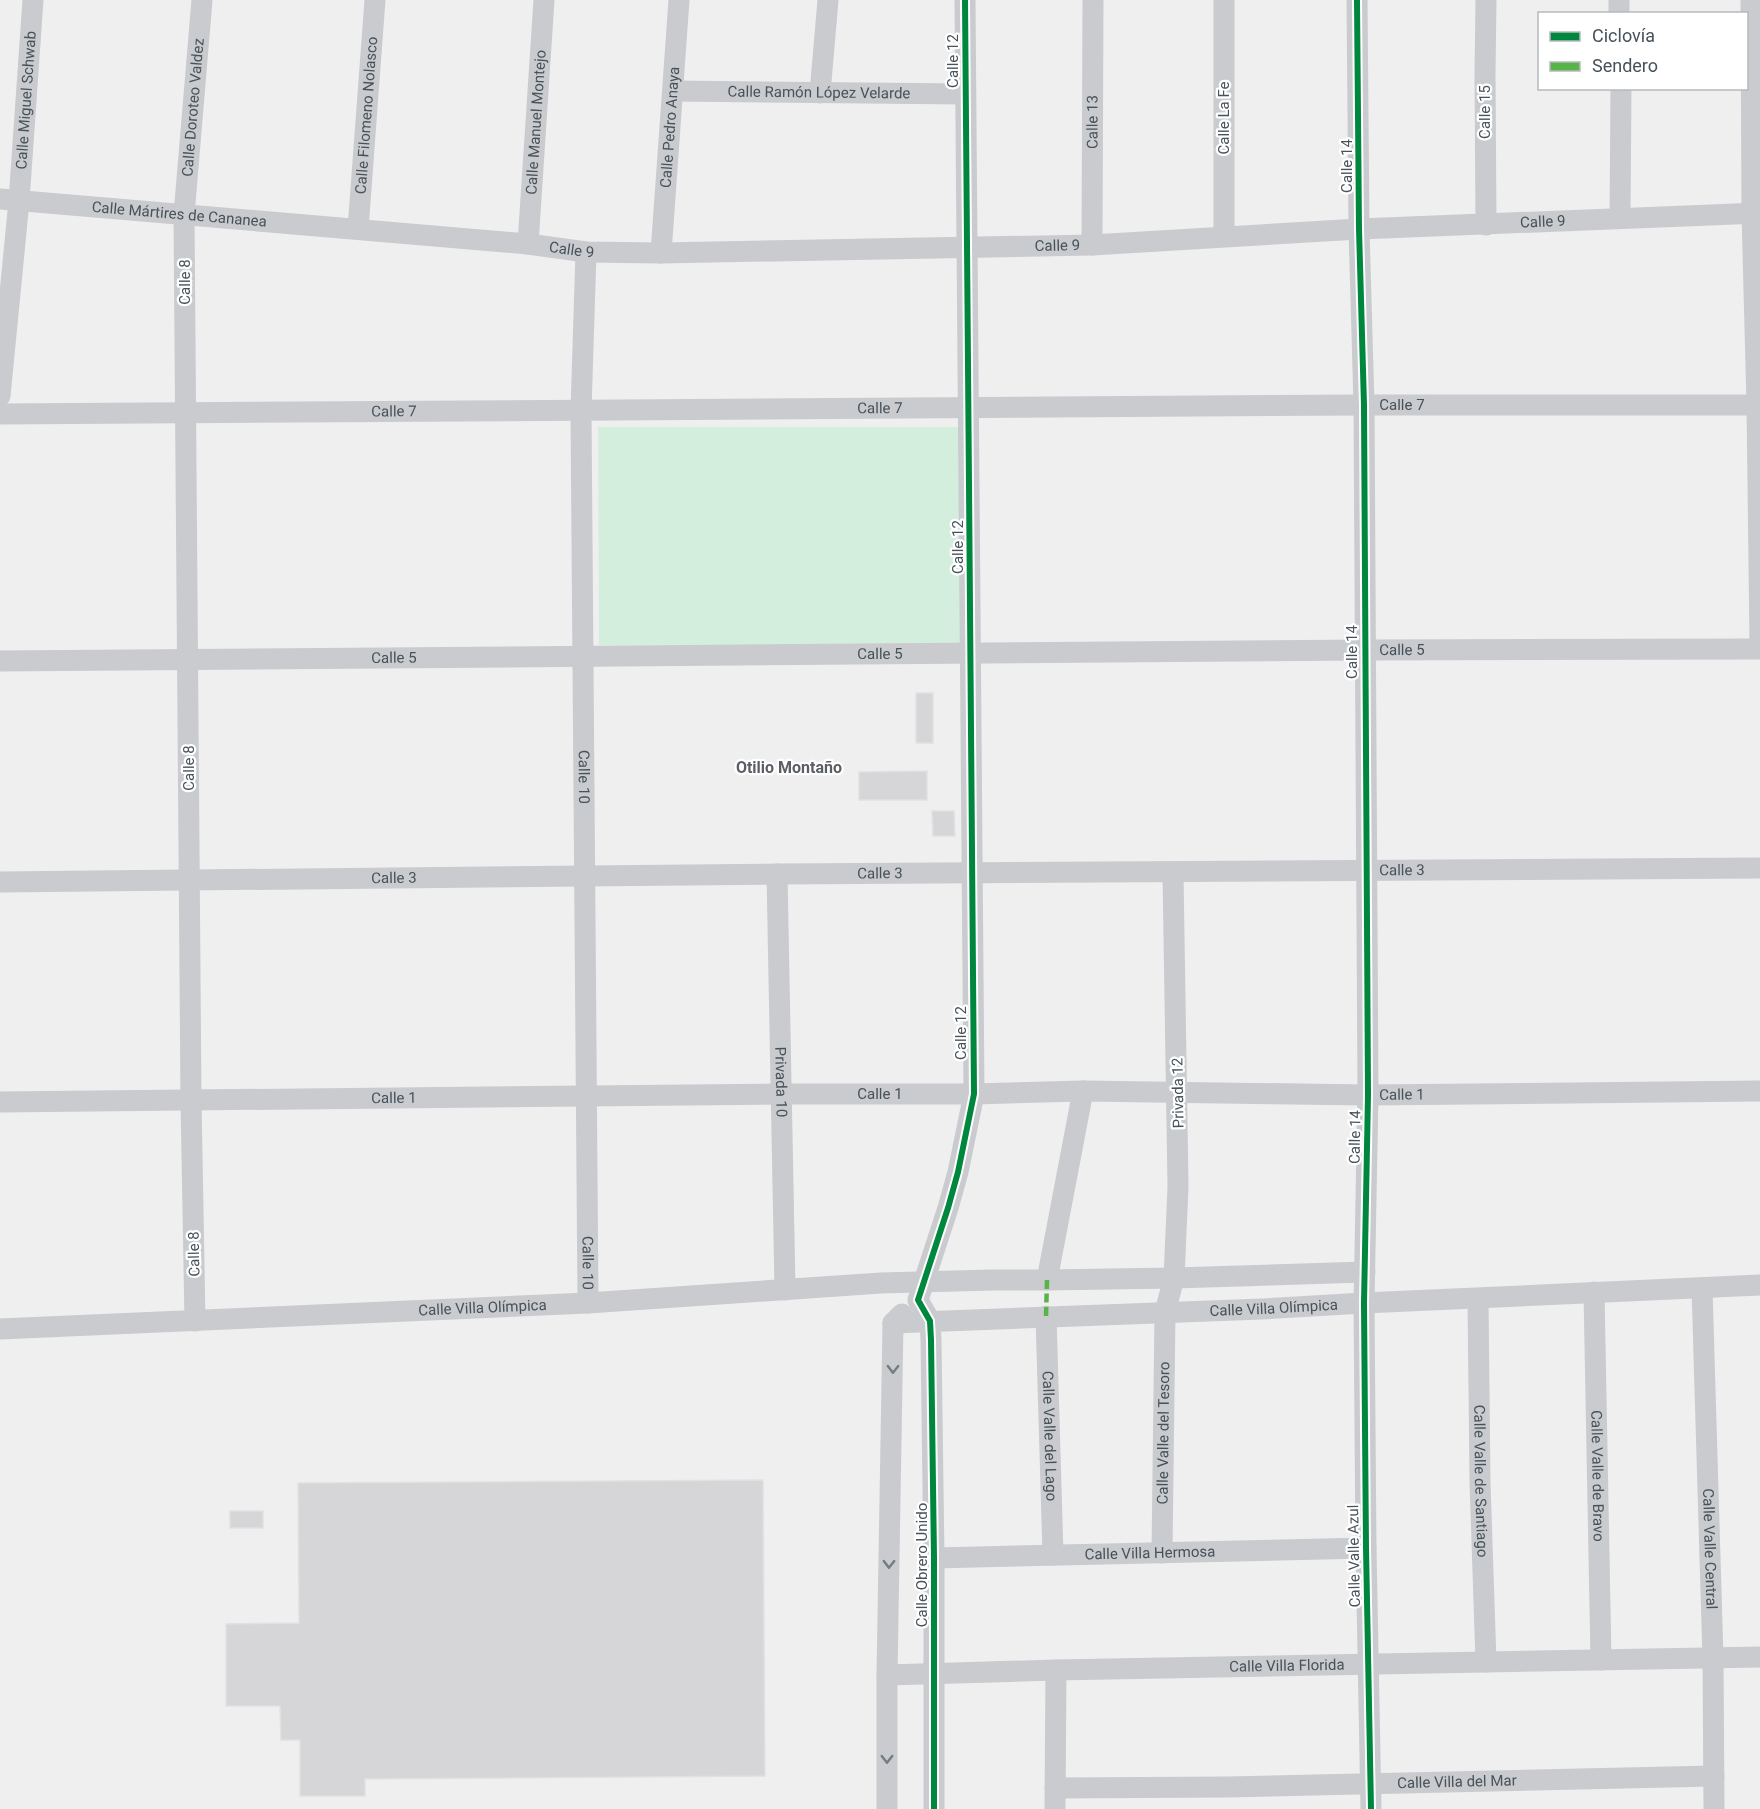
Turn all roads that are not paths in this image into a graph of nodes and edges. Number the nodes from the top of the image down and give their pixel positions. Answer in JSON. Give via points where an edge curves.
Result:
{"nodes":[{"id":1,"x":33,"y":0,"type":"edge"},
{"id":2,"x":202,"y":0,"type":"edge"},
{"id":3,"x":375,"y":0,"type":"edge"},
{"id":4,"x":544,"y":0,"type":"edge"},
{"id":5,"x":679,"y":0,"type":"edge"},
{"id":6,"x":828,"y":0,"type":"edge"},
{"id":7,"x":965,"y":0,"type":"edge"},
{"id":8,"x":1093,"y":0,"type":"edge"},
{"id":9,"x":1224,"y":0,"type":"edge"},
{"id":10,"x":1357,"y":0,"type":"edge"},
{"id":11,"x":1486,"y":0,"type":"edge"},
{"id":12,"x":1751,"y":0,"type":"edge"},
{"id":13,"x":1621,"y":90,"type":"edge"},
{"id":14,"x":673,"y":91,"type":"junction"},
{"id":15,"x":820,"y":93,"type":"junction"},
{"id":16,"x":965,"y":94,"type":"junction"},
{"id":17,"x":10,"y":200,"type":"edge"},
{"id":18,"x":1756,"y":214,"type":"edge"},
{"id":19,"x":184,"y":215,"type":"junction"},
{"id":20,"x":1620,"y":218,"type":"junction"},
{"id":21,"x":1486,"y":225,"type":"junction"},
{"id":22,"x":358,"y":229,"type":"junction"},
{"id":23,"x":1359,"y":229,"type":"junction"},
{"id":24,"x":1224,"y":236,"type":"junction"},
{"id":25,"x":528,"y":244,"type":"junction"},
{"id":26,"x":1092,"y":245,"type":"junction"},
{"id":27,"x":967,"y":248,"type":"junction"},
{"id":28,"x":586,"y":252,"type":"junction"},
{"id":29,"x":661,"y":253,"type":"junction"},
{"id":30,"x":0,"y":396,"type":"edge"},
{"id":31,"x":1364,"y":405,"type":"junction"},
{"id":32,"x":1759,"y":405,"type":"edge"},
{"id":33,"x":969,"y":408,"type":"junction"},
{"id":34,"x":581,"y":411,"type":"junction"},
{"id":35,"x":186,"y":413,"type":"junction"},
{"id":36,"x":0,"y":414,"type":"edge"},
{"id":37,"x":1760,"y":642,"type":"edge"},
{"id":38,"x":1760,"y":648,"type":"edge"},
{"id":39,"x":1364,"y":650,"type":"junction"},
{"id":40,"x":971,"y":654,"type":"junction"},
{"id":41,"x":582,"y":657,"type":"junction"},
{"id":42,"x":189,"y":660,"type":"junction"},
{"id":43,"x":0,"y":661,"type":"edge"},
{"id":44,"x":1760,"y":868,"type":"edge"},
{"id":45,"x":1366,"y":872,"type":"junction"},
{"id":46,"x":1173,"y":873,"type":"junction"},
{"id":47,"x":777,"y":874,"type":"junction"},
{"id":48,"x":972,"y":874,"type":"junction"},
{"id":49,"x":585,"y":877,"type":"junction"},
{"id":50,"x":190,"y":880,"type":"junction"},
{"id":51,"x":0,"y":882,"type":"edge"},
{"id":52,"x":1083,"y":1091,"type":"junction"},
{"id":53,"x":1760,"y":1091,"type":"edge"},
{"id":54,"x":1178,"y":1092,"type":"junction"},
{"id":55,"x":780,"y":1094,"type":"junction"},
{"id":56,"x":974,"y":1094,"type":"junction"},
{"id":57,"x":1368,"y":1095,"type":"junction"},
{"id":58,"x":587,"y":1096,"type":"junction"},
{"id":59,"x":191,"y":1100,"type":"junction"},
{"id":60,"x":0,"y":1102,"type":"edge"},
{"id":61,"x":1365,"y":1272,"type":"junction"},
{"id":62,"x":1173,"y":1278,"type":"junction"},
{"id":63,"x":1047,"y":1280,"type":"junction"},
{"id":64,"x":1760,"y":1285,"type":"edge"},
{"id":65,"x":1702,"y":1288,"type":"junction"},
{"id":66,"x":785,"y":1290,"type":"junction"},
{"id":67,"x":920,"y":1291,"type":"junction"},
{"id":68,"x":1594,"y":1292,"type":"junction"},
{"id":69,"x":1478,"y":1299,"type":"junction"},
{"id":70,"x":588,"y":1303,"type":"junction"},
{"id":71,"x":1364,"y":1303,"type":"junction"},
{"id":72,"x":1166,"y":1312,"type":"junction"},
{"id":73,"x":1046,"y":1316,"type":"junction"},
{"id":74,"x":930,"y":1320,"type":"junction"},
{"id":75,"x":195,"y":1321,"type":"junction"},
{"id":76,"x":893,"y":1323,"type":"junction"},
{"id":77,"x":0,"y":1329,"type":"edge"},
{"id":78,"x":1366,"y":1548,"type":"junction"},
{"id":79,"x":1162,"y":1553,"type":"junction"},
{"id":80,"x":1053,"y":1556,"type":"junction"},
{"id":81,"x":934,"y":1558,"type":"junction"},
{"id":82,"x":1760,"y":1657,"type":"edge"},
{"id":83,"x":1713,"y":1658,"type":"junction"},
{"id":84,"x":1601,"y":1660,"type":"junction"},
{"id":85,"x":1486,"y":1662,"type":"junction"},
{"id":86,"x":1368,"y":1665,"type":"junction"},
{"id":87,"x":1056,"y":1670,"type":"junction"},
{"id":88,"x":934,"y":1674,"type":"junction"},
{"id":89,"x":886,"y":1675,"type":"junction"},
{"id":90,"x":1714,"y":1776,"type":"junction"},
{"id":91,"x":1371,"y":1783,"type":"junction"},
{"id":92,"x":1055,"y":1799,"type":"edge"},
{"id":93,"x":887,"y":1809,"type":"edge"},
{"id":94,"x":934,"y":1809,"type":"edge"},
{"id":95,"x":1371,"y":1809,"type":"edge"},
{"id":96,"x":1714,"y":1809,"type":"edge"}],
"edges":[{"from":1,"to":17,"type":"street","name":"Calle Miguel Schwab"},
{"from":2,"to":19,"type":"street","name":"Calle Doroteo Valdez"},
{"from":3,"to":22,"type":"street","name":"Calle Filomeno Nolasco"},
{"from":4,"to":25,"type":"street","name":"Calle Manuel Montejo"},
{"from":5,"to":14,"type":"street","name":"Calle Pedro Anaya"},
{"from":6,"to":15,"type":"street"},
{"from":7,"to":16,"type":"street","name":"Calle 12"},
{"from":8,"to":26,"type":"street","name":"Calle 13"},
{"from":9,"to":24,"type":"street","name":"Calle La Fe"},
{"from":10,"to":23,"type":"street","name":"Calle 14"},
{"from":11,"to":21,"type":"street","name":"Calle 15"},
{"from":12,"to":18,"type":"street"},
{"from":13,"to":20,"type":"street"},
{"from":14,"to":15,"type":"street","name":"Calle Ramón López Velarde"},
{"from":14,"to":29,"type":"street","name":"Calle Pedro Anaya"},
{"from":15,"to":16,"type":"street","name":"Calle Ramón López Velarde"},
{"from":16,"to":27,"type":"street","name":"Calle 12"},
{"from":17,"to":19,"type":"street","name":"Calle Mártires de Cananea"},
{"from":17,"to":30,"type":"street","name":"Calle Miguel Schwab"},
{"from":18,"to":20,"type":"street","name":"Calle 9"},
{"from":18,"to":32,"type":"street"},
{"from":19,"to":22,"type":"street","name":"Calle Mártires de Cananea"},
{"from":19,"to":35,"type":"street","name":"Calle 8"},
{"from":20,"to":21,"type":"street","name":"Calle 9"},
{"from":21,"to":23,"type":"street","name":"Calle 9"},
{"from":22,"to":25,"type":"street","name":"Calle 9"},
{"from":23,"to":24,"type":"street","name":"Calle 9"},
{"from":23,"to":31,"type":"street","name":"Calle 14"},
{"from":24,"to":26,"type":"street","name":"Calle 9"},
{"from":25,"to":28,"type":"street","name":"Calle 9"},
{"from":26,"to":27,"type":"street","name":"Calle 9"},
{"from":27,"to":29,"type":"street","name":"Calle 9"},
{"from":27,"to":33,"type":"street","name":"Calle 12"},
{"from":28,"to":29,"type":"street","name":"Calle 9"},
{"from":28,"to":34,"type":"street","name":"Calle 10"},
{"from":31,"to":32,"type":"street","name":"Calle 7"},
{"from":31,"to":33,"type":"street","name":"Calle 7"},
{"from":31,"to":39,"type":"street","name":"Calle 14"},
{"from":32,"to":37,"type":"street"},
{"from":33,"to":34,"type":"street","name":"Calle 7"},
{"from":33,"to":40,"type":"street","name":"Calle 12"},
{"from":34,"to":35,"type":"street","name":"Calle 7"},
{"from":34,"to":41,"type":"street","name":"Calle 10"},
{"from":35,"to":36,"type":"street","name":"Calle 7"},
{"from":35,"to":42,"type":"street","name":"Calle 8"},
{"from":38,"to":39,"type":"street","name":"Calle 5"},
{"from":39,"to":40,"type":"street","name":"Calle 5"},
{"from":39,"to":45,"type":"street","name":"Calle 14"},
{"from":40,"to":41,"type":"street","name":"Calle 5"},
{"from":40,"to":48,"type":"street","name":"Calle 12"},
{"from":41,"to":42,"type":"street","name":"Calle 5"},
{"from":41,"to":49,"type":"street","name":"Calle 10"},
{"from":42,"to":43,"type":"street","name":"Calle 5"},
{"from":42,"to":50,"type":"street","name":"Calle 8"},
{"from":44,"to":45,"type":"street","name":"Calle 3"},
{"from":45,"to":46,"type":"street","name":"Calle 3"},
{"from":45,"to":57,"type":"street","name":"Calle 14"},
{"from":46,"to":48,"type":"street","name":"Calle 3"},
{"from":46,"to":54,"type":"street","name":"Privada 12"},
{"from":47,"to":48,"type":"street","name":"Calle 3"},
{"from":47,"to":49,"type":"street","name":"Calle 3"},
{"from":47,"to":55,"type":"street","name":"Privada 10"},
{"from":48,"to":56,"type":"street","name":"Calle 12"},
{"from":49,"to":50,"type":"street","name":"Calle 3"},
{"from":49,"to":58,"type":"street","name":"Calle 10"},
{"from":50,"to":51,"type":"street","name":"Calle 3"},
{"from":50,"to":59,"type":"street","name":"Calle 8"},
{"from":52,"to":54,"type":"street","name":"Calle 1"},
{"from":52,"to":56,"type":"street","name":"Calle 1"},
{"from":52,"to":63,"type":"street"},
{"from":53,"to":57,"type":"street","name":"Calle 1"},
{"from":54,"to":57,"type":"street","name":"Calle 1"},
{"from":54,"to":62,"type":"street","name":"Privada 12"},
{"from":55,"to":56,"type":"street","name":"Calle 1"},
{"from":55,"to":58,"type":"street","name":"Calle 1"},
{"from":55,"to":66,"type":"street","name":"Privada 10"},
{"from":56,"to":67,"type":"street","via":[[956,1181]]},
{"from":57,"to":61,"type":"street","name":"Calle 14"},
{"from":58,"to":59,"type":"street","name":"Calle 1"},
{"from":58,"to":70,"type":"street","name":"Calle 10"},
{"from":59,"to":60,"type":"street","name":"Calle 1"},
{"from":59,"to":75,"type":"street","name":"Calle 8"},
{"from":61,"to":62,"type":"street","name":"Calle Villa Olímpica"},
{"from":61,"to":71,"type":"street","name":"Calle 14"},
{"from":62,"to":63,"type":"street","name":"Calle Villa Olímpica"},
{"from":62,"to":72,"type":"street","name":"Privada 12"},
{"from":63,"to":67,"type":"street","name":"Calle Villa Olímpica","via":[[992,1280]]},
{"from":64,"to":65,"type":"street","name":"Calle Villa Olímpica"},
{"from":65,"to":68,"type":"street","name":"Calle Villa Olímpica"},
{"from":65,"to":83,"type":"street","name":"Calle Valle Central"},
{"from":66,"to":67,"type":"street","name":"Calle Villa Olímpica"},
{"from":66,"to":70,"type":"street","name":"Calle Villa Olímpica"},
{"from":67,"to":74,"type":"street"},
{"from":67,"to":76,"type":"street"},
{"from":68,"to":69,"type":"street","name":"Calle Villa Olímpica"},
{"from":68,"to":84,"type":"street","name":"Calle Valle de Bravo"},
{"from":69,"to":71,"type":"street","name":"Calle Villa Olímpica"},
{"from":69,"to":85,"type":"street","name":"Calle Valle de Santiago"},
{"from":70,"to":75,"type":"street","name":"Calle Villa Olímpica"},
{"from":71,"to":72,"type":"street","name":"Calle Villa Olímpica"},
{"from":71,"to":78,"type":"street","name":"Calle Valle Azul"},
{"from":72,"to":73,"type":"street","name":"Calle Villa Olímpica"},
{"from":72,"to":79,"type":"street","name":"Calle Valle del Tesoro"},
{"from":73,"to":74,"type":"street","name":"Calle Villa Olímpica"},
{"from":73,"to":80,"type":"street","name":"Calle Valle del Lago"},
{"from":74,"to":76,"type":"street","name":"Calle Villa Olímpica"},
{"from":74,"to":81,"type":"street","name":"Calle Obrero Unido"},
{"from":75,"to":77,"type":"street","name":"Calle Villa Olímpica"},
{"from":76,"to":89,"type":"street","one_way":true},
{"from":78,"to":79,"type":"street","name":"Calle Villa Hermosa"},
{"from":78,"to":86,"type":"street","name":"Calle Valle Azul"},
{"from":79,"to":80,"type":"street","name":"Calle Villa Hermosa"},
{"from":80,"to":81,"type":"street","name":"Calle Villa Hermosa"},
{"from":81,"to":88,"type":"street","name":"Calle Obrero Unido"},
{"from":82,"to":83,"type":"street","name":"Calle Villa Florida"},
{"from":83,"to":84,"type":"street","name":"Calle Villa Florida"},
{"from":83,"to":90,"type":"street","name":"Calle Valle Central"},
{"from":84,"to":85,"type":"street","name":"Calle Villa Florida"},
{"from":85,"to":86,"type":"street","name":"Calle Villa Florida"},
{"from":86,"to":87,"type":"street","name":"Calle Villa Florida"},
{"from":86,"to":91,"type":"street","name":"Calle Valle Azul"},
{"from":87,"to":88,"type":"street","name":"Calle Villa Florida"},
{"from":87,"to":92,"type":"street"},
{"from":88,"to":89,"type":"street","name":"Calle Villa Florida"},
{"from":88,"to":94,"type":"street","name":"Calle Obrero Unido"},
{"from":89,"to":93,"type":"street","one_way":true},
{"from":90,"to":91,"type":"street","name":"Calle Villa del Mar"},
{"from":90,"to":96,"type":"street","name":"Calle Valle Central"},
{"from":91,"to":92,"type":"street","name":"Calle Villa del Mar","via":[[1228,1787]]},
{"from":91,"to":95,"type":"street","name":"Calle Valle Azul"}]}
